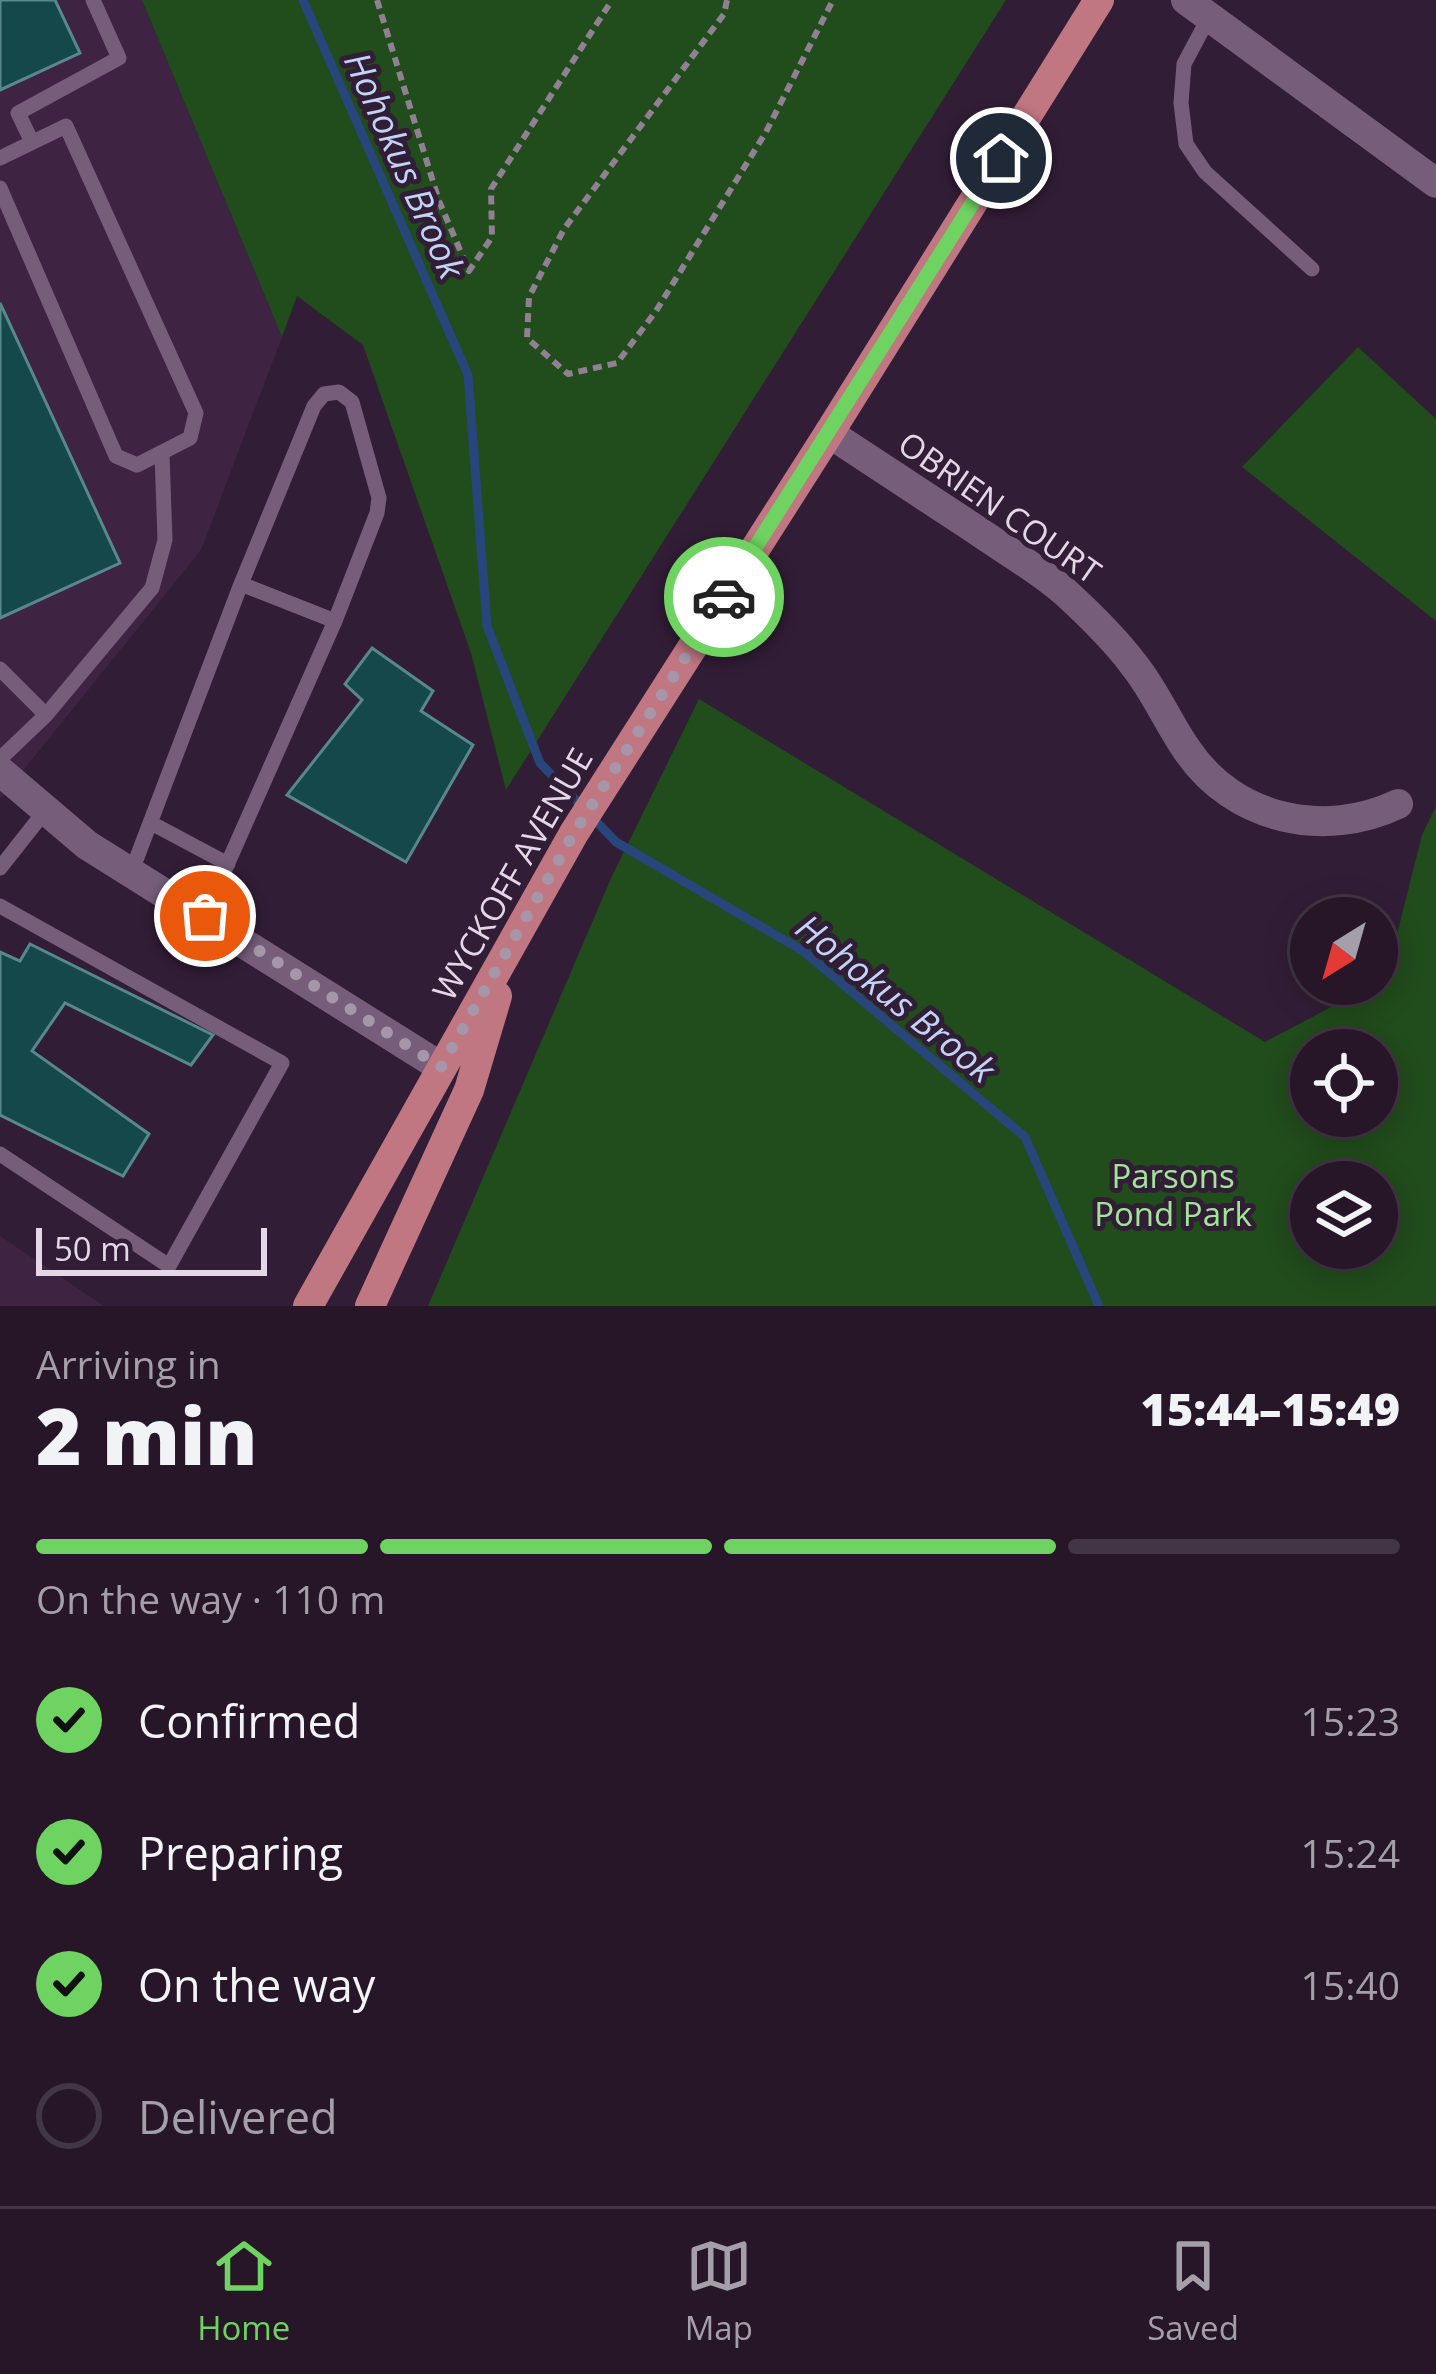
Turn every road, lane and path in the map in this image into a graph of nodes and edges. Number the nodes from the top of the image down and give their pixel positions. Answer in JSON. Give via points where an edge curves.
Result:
{"nodes":[{"id":1,"x":93,"y":0,"type":"edge"},
{"id":2,"x":377,"y":0,"type":"edge"},
{"id":3,"x":612,"y":0,"type":"edge"},
{"id":4,"x":727,"y":0,"type":"edge"},
{"id":5,"x":833,"y":0,"type":"edge"},
{"id":6,"x":1099,"y":0,"type":"edge"},
{"id":7,"x":1197,"y":8,"type":"edge"},
{"id":8,"x":32,"y":142,"type":"junction"},
{"id":9,"x":0,"y":158,"type":"edge"},
{"id":10,"x":1436,"y":183,"type":"edge"},
{"id":11,"x":0,"y":188,"type":"edge"},
{"id":12,"x":1312,"y":269,"type":"dead end"},
{"id":13,"x":830,"y":433,"type":"junction"},
{"id":14,"x":162,"y":454,"type":"junction"},
{"id":15,"x":241,"y":584,"type":"junction"},
{"id":16,"x":335,"y":621,"type":"junction"},
{"id":17,"x":0,"y":669,"type":"edge"},
{"id":18,"x":46,"y":715,"type":"junction"},
{"id":19,"x":0,"y":759,"type":"edge"},
{"id":20,"x":0,"y":771,"type":"edge"},
{"id":21,"x":1398,"y":804,"type":"dead end"},
{"id":22,"x":45,"y":811,"type":"junction"},
{"id":23,"x":152,"y":824,"type":"junction"},
{"id":24,"x":228,"y":864,"type":"junction"},
{"id":25,"x":0,"y":868,"type":"edge"},
{"id":26,"x":131,"y":873,"type":"junction"},
{"id":27,"x":0,"y":907,"type":"edge"},
{"id":28,"x":205,"y":916,"type":"junction"},
{"id":29,"x":511,"y":947,"type":"junction"},
{"id":30,"x":441,"y":1067,"type":"junction"},
{"id":31,"x":0,"y":1154,"type":"edge"},
{"id":32,"x":308,"y":1306,"type":"edge"},
{"id":33,"x":370,"y":1306,"type":"edge"}],
"edges":[{"from":1,"to":8,"type":"lane","via":[[119,58],[18,113]]},
{"from":2,"to":3,"type":"path","via":[[439,201],[470,271],[492,237],[491,189]]},
{"from":4,"to":5,"type":"path","via":[[564,229],[529,297],[526,338],[568,374],[617,362],[656,311],[766,132]]},
{"from":6,"to":13,"type":"main road","name":"WYCKOFF AVENUE"},
{"from":7,"to":10,"type":"street"},
{"from":7,"to":12,"type":"lane","via":[[1184,64],[1186,144],[1204,172]]},
{"from":8,"to":9,"type":"lane"},
{"from":8,"to":14,"type":"lane","via":[[65,126],[196,413],[190,438]]},
{"from":11,"to":14,"type":"lane","via":[[116,456],[137,465]]},
{"from":13,"to":21,"type":"street","name":"OBRIEN COURT","via":[[1048,578],[1095,620],[1136,667],[1188,752],[1239,800],[1310,822],[1346,821]]},
{"from":13,"to":29,"type":"main road","name":"WYCKOFF AVENUE","via":[[574,833]]},
{"from":14,"to":18,"type":"lane","via":[[165,540],[152,588]]},
{"from":15,"to":16,"type":"lane"},
{"from":15,"to":16,"type":"lane","via":[[314,406],[339,392],[352,402],[379,498]]},
{"from":15,"to":23,"type":"lane"},
{"from":16,"to":24,"type":"lane"},
{"from":17,"to":18,"type":"lane"},
{"from":18,"to":19,"type":"lane"},
{"from":20,"to":22,"type":"street"},
{"from":22,"to":25,"type":"lane"},
{"from":22,"to":26,"type":"street"},
{"from":23,"to":24,"type":"lane"},
{"from":23,"to":26,"type":"lane"},
{"from":24,"to":28,"type":"lane"},
{"from":26,"to":28,"type":"street"},
{"from":27,"to":31,"type":"lane","via":[[281,1063],[169,1266]]},
{"from":28,"to":30,"type":"street"},
{"from":29,"to":30,"type":"main road","name":"WYCKOFF AVENUE"},
{"from":29,"to":33,"type":"main road","via":[[470,1090]]},
{"from":30,"to":32,"type":"main road","name":"WYCKOFF AVENUE"}]}
